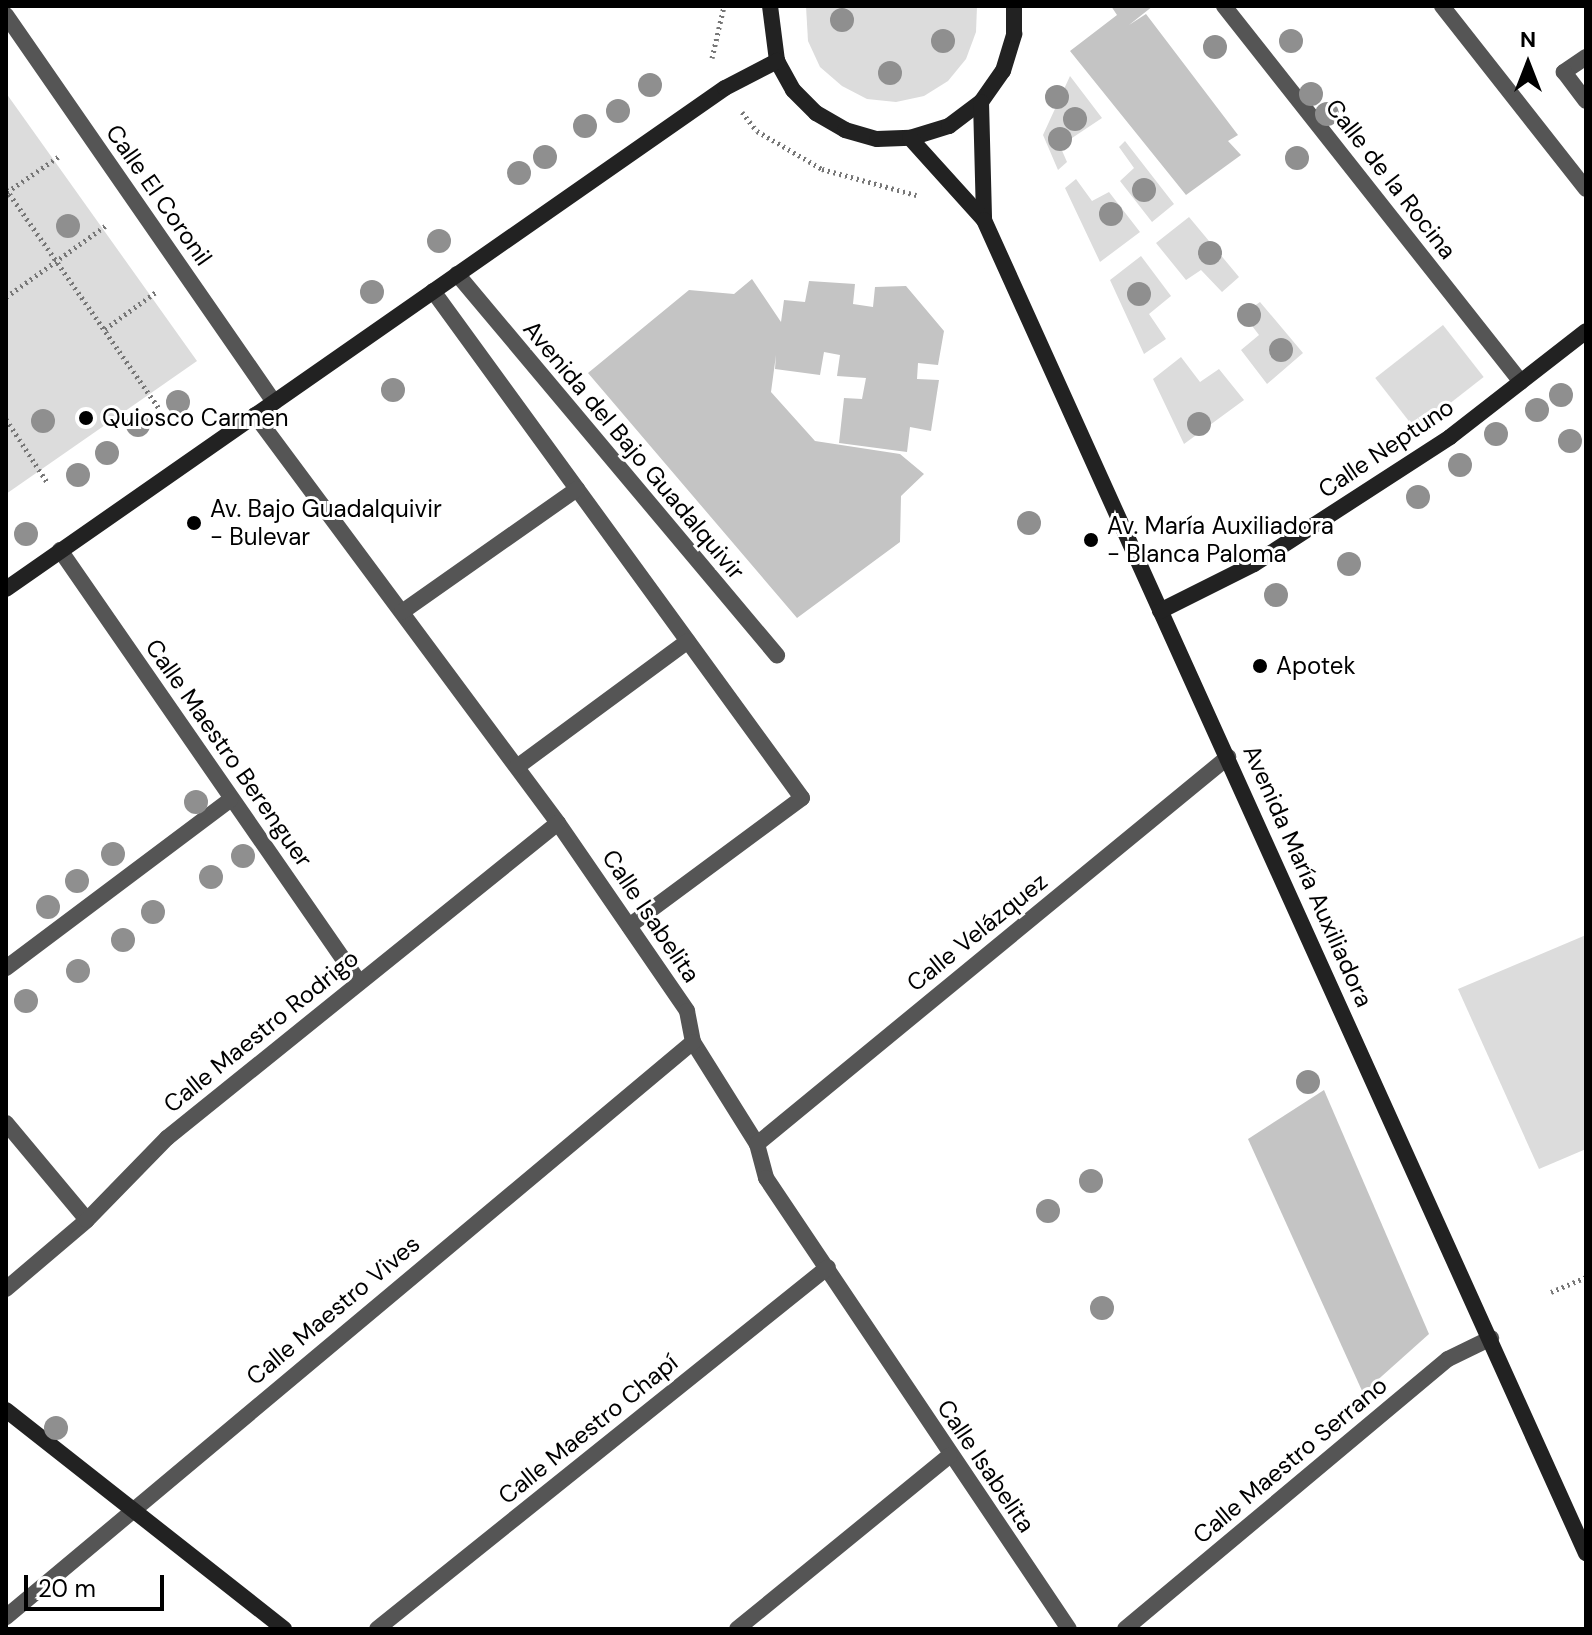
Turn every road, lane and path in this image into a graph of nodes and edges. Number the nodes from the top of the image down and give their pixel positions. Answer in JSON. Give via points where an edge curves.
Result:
{"nodes":[{"id":1,"x":770,"y":6,"type":"edge"},
{"id":2,"x":1014,"y":6,"type":"edge"},
{"id":3,"x":1224,"y":6,"type":"edge"},
{"id":4,"x":1442,"y":6,"type":"edge"},
{"id":5,"x":6,"y":15,"type":"edge"},
{"id":6,"x":1586,"y":57,"type":"edge"},
{"id":7,"x":777,"y":61,"type":"junction"},
{"id":8,"x":1586,"y":101,"type":"edge"},
{"id":9,"x":981,"y":102,"type":"junction"},
{"id":10,"x":910,"y":138,"type":"junction"},
{"id":11,"x":61,"y":155,"type":"dead end"},
{"id":12,"x":1586,"y":189,"type":"edge"},
{"id":13,"x":7,"y":191,"type":"edge"},
{"id":14,"x":984,"y":220,"type":"junction"},
{"id":15,"x":108,"y":224,"type":"dead end"},
{"id":16,"x":55,"y":263,"type":"junction"},
{"id":17,"x":457,"y":274,"type":"junction"},
{"id":18,"x":433,"y":291,"type":"junction"},
{"id":19,"x":156,"y":292,"type":"dead end"},
{"id":20,"x":6,"y":297,"type":"edge"},
{"id":21,"x":105,"y":329,"type":"junction"},
{"id":22,"x":1586,"y":331,"type":"edge"},
{"id":23,"x":1521,"y":382,"type":"junction"},
{"id":24,"x":274,"y":402,"type":"junction"},
{"id":25,"x":159,"y":408,"type":"dead end"},
{"id":26,"x":255,"y":415,"type":"junction"},
{"id":27,"x":6,"y":419,"type":"edge"},
{"id":28,"x":47,"y":482,"type":"dead end"},
{"id":29,"x":577,"y":489,"type":"junction"},
{"id":30,"x":60,"y":550,"type":"junction"},
{"id":31,"x":6,"y":588,"type":"edge"},
{"id":32,"x":1160,"y":611,"type":"junction"},
{"id":33,"x":402,"y":612,"type":"junction"},
{"id":34,"x":688,"y":641,"type":"junction"},
{"id":35,"x":777,"y":656,"type":"dead end"},
{"id":36,"x":1228,"y":757,"type":"junction"},
{"id":37,"x":517,"y":767,"type":"junction"},
{"id":38,"x":231,"y":799,"type":"junction"},
{"id":39,"x":558,"y":823,"type":"junction"},
{"id":40,"x":629,"y":926,"type":"junction"},
{"id":41,"x":6,"y":968,"type":"edge"},
{"id":42,"x":359,"y":982,"type":"junction"},
{"id":43,"x":693,"y":1042,"type":"junction"},
{"id":44,"x":6,"y":1123,"type":"edge"},
{"id":45,"x":757,"y":1144,"type":"junction"},
{"id":46,"x":87,"y":1220,"type":"junction"},
{"id":47,"x":828,"y":1267,"type":"junction"},
{"id":48,"x":1586,"y":1277,"type":"edge"},
{"id":49,"x":6,"y":1289,"type":"edge"},
{"id":50,"x":1551,"y":1292,"type":"dead end"},
{"id":51,"x":1491,"y":1338,"type":"junction"},
{"id":52,"x":6,"y":1410,"type":"edge"},
{"id":53,"x":949,"y":1456,"type":"junction"},
{"id":54,"x":134,"y":1507,"type":"junction"},
{"id":55,"x":1580,"y":1523,"type":"edge"},
{"id":56,"x":1586,"y":1553,"type":"edge"},
{"id":57,"x":6,"y":1617,"type":"edge"},
{"id":58,"x":1134,"y":1626,"type":"edge"},
{"id":59,"x":284,"y":1629,"type":"edge"},
{"id":60,"x":377,"y":1629,"type":"edge"},
{"id":61,"x":737,"y":1629,"type":"edge"},
{"id":62,"x":1069,"y":1629,"type":"edge"}],
"edges":[{"from":1,"to":7,"type":"street"},
{"from":2,"to":9,"type":"street","via":[[1014,34],[1003,71]]},
{"from":3,"to":23,"type":"street","name":"Calle de la Rocina"},
{"from":4,"to":12,"type":"street"},
{"from":5,"to":24,"type":"street","name":"Calle El Coronil"},
{"from":6,"to":8,"type":"street","via":[[1564,72]]},
{"from":7,"to":10,"type":"street","via":[[801,98],[845,130],[877,139]]},
{"from":7,"to":17,"type":"street","via":[[725,88]]},
{"from":9,"to":10,"type":"street","via":[[949,126]]},
{"from":9,"to":14,"type":"street","name":"Avenida María Auxiliadora"},
{"from":10,"to":14,"type":"street","name":"Avenida María Auxiliadora"},
{"from":11,"to":13,"type":"path"},
{"from":13,"to":16,"type":"path"},
{"from":14,"to":32,"type":"street","name":"Avenida María Auxiliadora"},
{"from":15,"to":16,"type":"path"},
{"from":16,"to":20,"type":"path"},
{"from":16,"to":21,"type":"path"},
{"from":17,"to":18,"type":"street"},
{"from":17,"to":35,"type":"street","name":"Avenida del Bajo Guadalquivir"},
{"from":18,"to":24,"type":"street"},
{"from":18,"to":29,"type":"street"},
{"from":19,"to":21,"type":"path"},
{"from":21,"to":25,"type":"path"},
{"from":22,"to":23,"type":"street","name":"Calle Neptuno"},
{"from":23,"to":32,"type":"street","name":"Calle Neptuno","via":[[1450,437],[1254,564]]},
{"from":24,"to":26,"type":"street"},
{"from":26,"to":30,"type":"street"},
{"from":26,"to":33,"type":"street","name":"Calle Isabelita"},
{"from":27,"to":28,"type":"path"},
{"from":29,"to":33,"type":"street"},
{"from":29,"to":34,"type":"street"},
{"from":30,"to":31,"type":"street"},
{"from":30,"to":38,"type":"street","name":"Calle Maestro Berenguer"},
{"from":32,"to":36,"type":"street","name":"Avenida María Auxiliadora"},
{"from":33,"to":37,"type":"street","name":"Calle Isabelita"},
{"from":34,"to":37,"type":"street"},
{"from":34,"to":40,"type":"street","via":[[802,798]]},
{"from":36,"to":45,"type":"street","name":"Calle Velázquez"},
{"from":36,"to":51,"type":"street","name":"Avenida María Auxiliadora"},
{"from":37,"to":39,"type":"street","name":"Calle Isabelita"},
{"from":38,"to":41,"type":"street"},
{"from":38,"to":42,"type":"street","name":"Calle Maestro Berenguer"},
{"from":39,"to":40,"type":"street","name":"Calle Isabelita"},
{"from":39,"to":42,"type":"street","name":"Calle Maestro Rodrigo"},
{"from":40,"to":43,"type":"street","name":"Calle Isabelita","via":[[687,1011]]},
{"from":42,"to":46,"type":"street","name":"Calle Maestro Rodrigo","via":[[167,1138]]},
{"from":43,"to":45,"type":"street","name":"Calle Isabelita"},
{"from":43,"to":54,"type":"street","name":"Calle Maestro Vives"},
{"from":44,"to":46,"type":"street"},
{"from":45,"to":47,"type":"street","name":"Calle Isabelita","via":[[766,1178]]},
{"from":46,"to":49,"type":"street","name":"Calle Maestro Rodrigo"},
{"from":47,"to":53,"type":"street","name":"Calle Isabelita"},
{"from":47,"to":60,"type":"street","name":"Calle Maestro Chapí"},
{"from":48,"to":50,"type":"path"},
{"from":51,"to":55,"type":"street","name":"Avenida María Auxiliadora"},
{"from":51,"to":58,"type":"street","name":"Calle Maestro Serrano","via":[[1448,1359]]},
{"from":52,"to":54,"type":"street"},
{"from":53,"to":61,"type":"street"},
{"from":53,"to":62,"type":"street","name":"Calle Isabelita"},
{"from":54,"to":57,"type":"street","name":"Calle Maestro Vives"},
{"from":54,"to":59,"type":"street"},
{"from":55,"to":56,"type":"street","name":"Avenida María Auxiliadora"}]}
